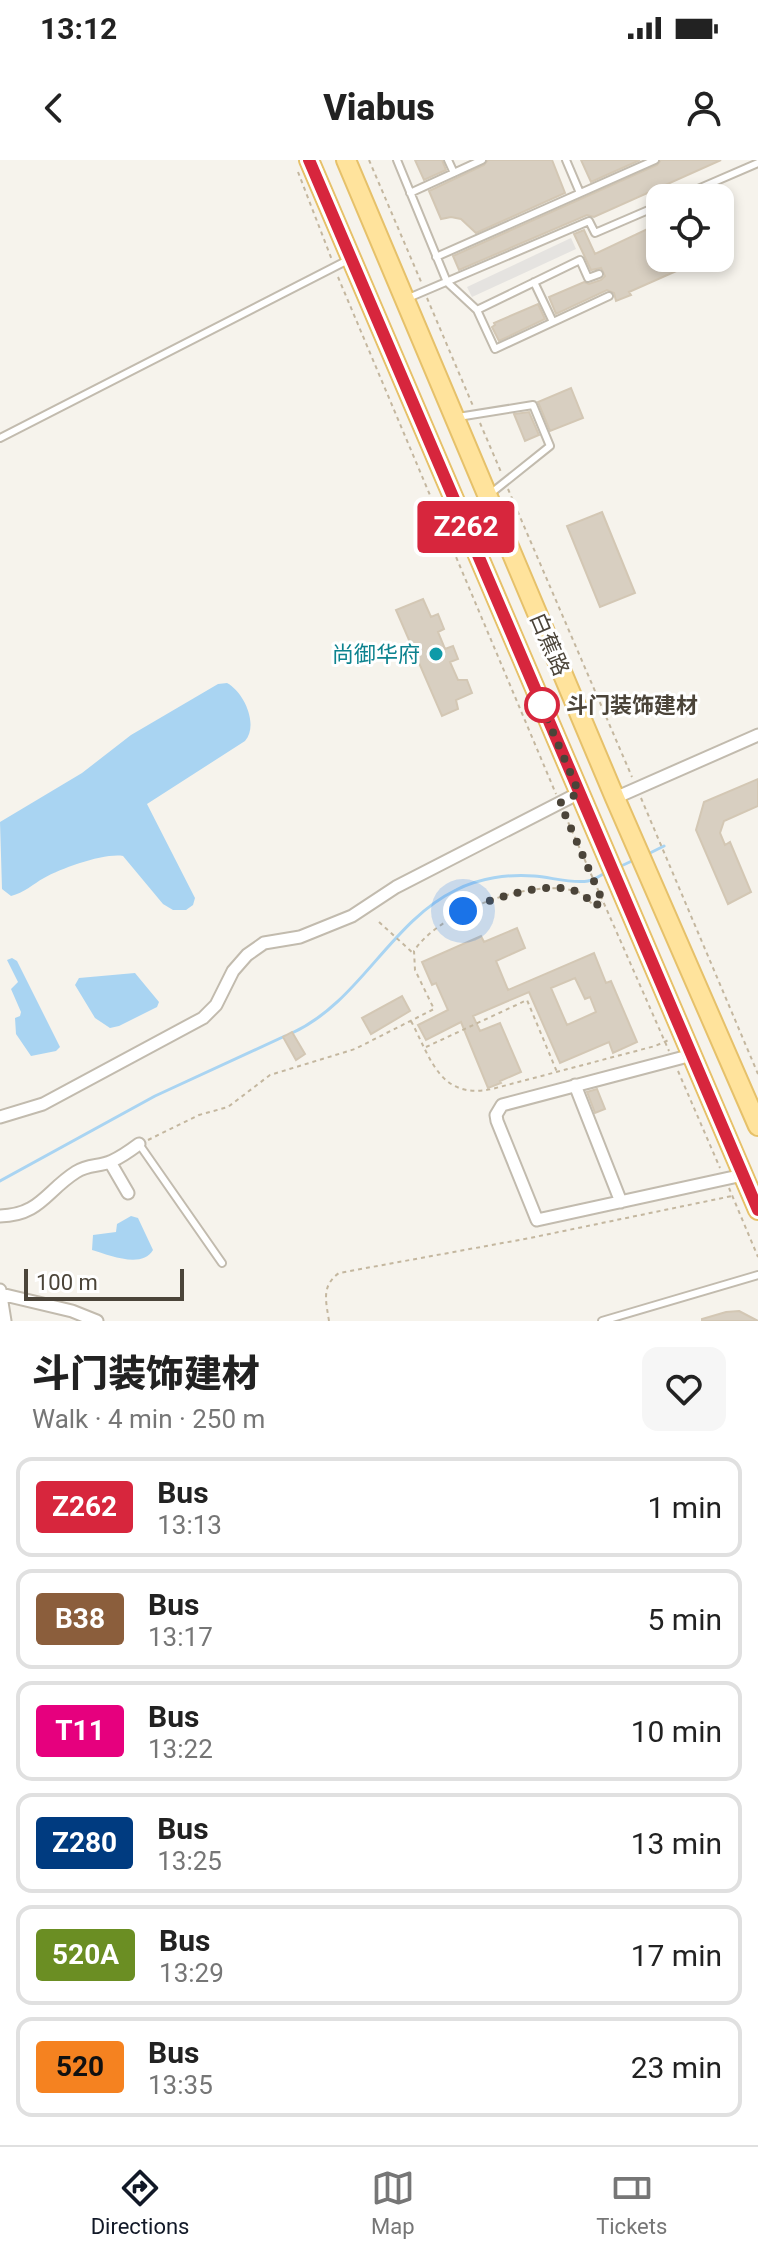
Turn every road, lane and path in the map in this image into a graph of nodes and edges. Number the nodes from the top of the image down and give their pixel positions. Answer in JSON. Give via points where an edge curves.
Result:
{"nodes":[{"id":1,"x":346,"y":160,"type":"edge"},
{"id":2,"x":369,"y":160,"type":"edge"},
{"id":3,"x":397,"y":160,"type":"edge"},
{"id":4,"x":448,"y":160,"type":"edge"},
{"id":5,"x":482,"y":160,"type":"edge"},
{"id":6,"x":566,"y":160,"type":"edge"},
{"id":7,"x":655,"y":160,"type":"edge"},
{"id":8,"x":758,"y":163,"type":"edge"},
{"id":9,"x":304,"y":167,"type":"edge"},
{"id":10,"x":454,"y":173,"type":"junction"},
{"id":11,"x":709,"y":184,"type":"edge"},
{"id":12,"x":410,"y":193,"type":"junction"},
{"id":13,"x":580,"y":193,"type":"junction"},
{"id":14,"x":646,"y":211,"type":"edge"},
{"id":15,"x":379,"y":240,"type":"junction"},
{"id":16,"x":436,"y":257,"type":"junction"},
{"id":17,"x":345,"y":260,"type":"junction"},
{"id":18,"x":599,"y":274,"type":"dead end"},
{"id":19,"x":447,"y":282,"type":"junction"},
{"id":20,"x":534,"y":282,"type":"junction"},
{"id":21,"x":425,"y":291,"type":"junction"},
{"id":22,"x":609,"y":296,"type":"dead end"},
{"id":23,"x":404,"y":300,"type":"junction"},
{"id":24,"x":477,"y":310,"type":"junction"},
{"id":25,"x":553,"y":322,"type":"junction"},
{"id":26,"x":477,"y":414,"type":"junction"},
{"id":27,"x":454,"y":418,"type":"junction"},
{"id":28,"x":0,"y":438,"type":"edge"},
{"id":29,"x":505,"y":482,"type":"junction"},
{"id":30,"x":487,"y":497,"type":"junction"},
{"id":31,"x":758,"y":735,"type":"edge"},
{"id":32,"x":637,"y":789,"type":"junction"},
{"id":33,"x":579,"y":793,"type":"junction"},
{"id":34,"x":615,"y":798,"type":"junction"},
{"id":35,"x":560,"y":803,"type":"junction"},
{"id":36,"x":603,"y":902,"type":"junction"},
{"id":37,"x":379,"y":922,"type":"dead end"},
{"id":38,"x":414,"y":953,"type":"junction"},
{"id":39,"x":689,"y":969,"type":"junction"},
{"id":40,"x":660,"y":981,"type":"junction"},
{"id":41,"x":411,"y":1021,"type":"junction"},
{"id":42,"x":683,"y":1034,"type":"junction"},
{"id":43,"x":665,"y":1042,"type":"junction"},
{"id":44,"x":425,"y":1048,"type":"junction"},
{"id":45,"x":692,"y":1055,"type":"junction"},
{"id":46,"x":673,"y":1060,"type":"junction"},
{"id":47,"x":557,"y":1072,"type":"junction"},
{"id":48,"x":758,"y":1074,"type":"edge"},
{"id":49,"x":575,"y":1085,"type":"junction"},
{"id":50,"x":2,"y":1118,"type":"edge"},
{"id":51,"x":758,"y":1126,"type":"edge"},
{"id":52,"x":139,"y":1144,"type":"junction"},
{"id":53,"x":110,"y":1162,"type":"junction"},
{"id":54,"x":742,"y":1190,"type":"edge"},
{"id":55,"x":128,"y":1193,"type":"dead end"},
{"id":56,"x":621,"y":1202,"type":"junction"},
{"id":57,"x":0,"y":1216,"type":"edge"},
{"id":58,"x":758,"y":1257,"type":"edge"},
{"id":59,"x":222,"y":1263,"type":"dead end"},
{"id":60,"x":758,"y":1275,"type":"edge"},
{"id":61,"x":0,"y":1286,"type":"edge"},
{"id":62,"x":1,"y":1294,"type":"edge"},
{"id":63,"x":5,"y":1321,"type":"edge"},
{"id":64,"x":97,"y":1321,"type":"edge"},
{"id":65,"x":329,"y":1321,"type":"edge"},
{"id":66,"x":602,"y":1321,"type":"edge"}],
"edges":[{"from":1,"to":15,"type":"main road","name":"白蕉路"},
{"from":2,"to":21,"type":"path"},
{"from":3,"to":12,"type":"lane"},
{"from":4,"to":10,"type":"lane"},
{"from":5,"to":10,"type":"lane"},
{"from":6,"to":13,"type":"lane"},
{"from":7,"to":13,"type":"lane"},
{"from":8,"to":11,"type":"lane"},
{"from":9,"to":17,"type":"main road","name":"白蕉路"},
{"from":9,"to":17,"type":"path"},
{"from":10,"to":12,"type":"lane"},
{"from":12,"to":16,"type":"lane"},
{"from":13,"to":16,"type":"lane"},
{"from":14,"to":19,"type":"lane","via":[[595,233],[589,221]]},
{"from":15,"to":17,"type":"main road"},
{"from":15,"to":23,"type":"main road","name":"白蕉路"},
{"from":16,"to":19,"type":"lane"},
{"from":17,"to":28,"type":"lane"},
{"from":17,"to":33,"type":"main road","name":"白蕉路"},
{"from":17,"to":35,"type":"path"},
{"from":18,"to":20,"type":"lane","via":[[588,278],[580,260]]},
{"from":19,"to":21,"type":"lane"},
{"from":19,"to":24,"type":"lane"},
{"from":20,"to":24,"type":"lane"},
{"from":20,"to":25,"type":"lane"},
{"from":21,"to":23,"type":"lane"},
{"from":21,"to":26,"type":"path"},
{"from":22,"to":25,"type":"lane"},
{"from":23,"to":27,"type":"main road","name":"白蕉路"},
{"from":24,"to":25,"type":"lane","via":[[495,349]]},
{"from":26,"to":27,"type":"lane"},
{"from":26,"to":29,"type":"path"},
{"from":26,"to":29,"type":"lane","via":[[533,405],[550,446]]},
{"from":27,"to":30,"type":"main road","name":"白蕉路"},
{"from":29,"to":30,"type":"lane"},
{"from":29,"to":32,"type":"path"},
{"from":30,"to":34,"type":"main road","name":"白蕉路"},
{"from":31,"to":32,"type":"street"},
{"from":32,"to":34,"type":"street"},
{"from":32,"to":48,"type":"path"},
{"from":33,"to":35,"type":"street"},
{"from":33,"to":40,"type":"main road","name":"白蕉路"},
{"from":34,"to":39,"type":"main road","name":"白蕉路"},
{"from":35,"to":36,"type":"path"},
{"from":35,"to":50,"type":"street","via":[[396,887],[352,916],[300,937],[264,943],[233,971],[203,1018],[43,1104]]},
{"from":36,"to":38,"type":"path","via":[[594,906],[567,889],[486,901],[427,936]]},
{"from":36,"to":43,"type":"path"},
{"from":37,"to":38,"type":"path"},
{"from":38,"to":41,"type":"path","via":[[415,970],[434,1009]]},
{"from":39,"to":40,"type":"main road"},
{"from":39,"to":51,"type":"main road","name":"白蕉路"},
{"from":40,"to":42,"type":"main road","name":"白蕉路"},
{"from":41,"to":44,"type":"path"},
{"from":41,"to":52,"type":"path","via":[[346,1052],[270,1075],[228,1107]]},
{"from":42,"to":43,"type":"path"},
{"from":42,"to":45,"type":"main road","name":"白蕉路"},
{"from":43,"to":46,"type":"path"},
{"from":43,"to":47,"type":"path"},
{"from":44,"to":47,"type":"path","via":[[440,1076],[466,1091]]},
{"from":44,"to":47,"type":"path","via":[[527,1000]]},
{"from":45,"to":46,"type":"street"},
{"from":45,"to":54,"type":"main road","name":"白蕉路"},
{"from":46,"to":49,"type":"street"},
{"from":46,"to":54,"type":"path"},
{"from":49,"to":56,"type":"street"},
{"from":49,"to":56,"type":"street","via":[[502,1105],[496,1115],[509,1150],[537,1220]]},
{"from":52,"to":53,"type":"street"},
{"from":52,"to":59,"type":"lane"},
{"from":53,"to":55,"type":"street"},
{"from":53,"to":57,"type":"street","via":[[75,1173],[34,1208]]},
{"from":54,"to":56,"type":"street"},
{"from":54,"to":58,"type":"path"},
{"from":54,"to":65,"type":"path","via":[[530,1238],[339,1273],[324,1294]]},
{"from":60,"to":66,"type":"lane"},
{"from":61,"to":62,"type":"street"},
{"from":62,"to":63,"type":"street"},
{"from":62,"to":64,"type":"street"}]}
